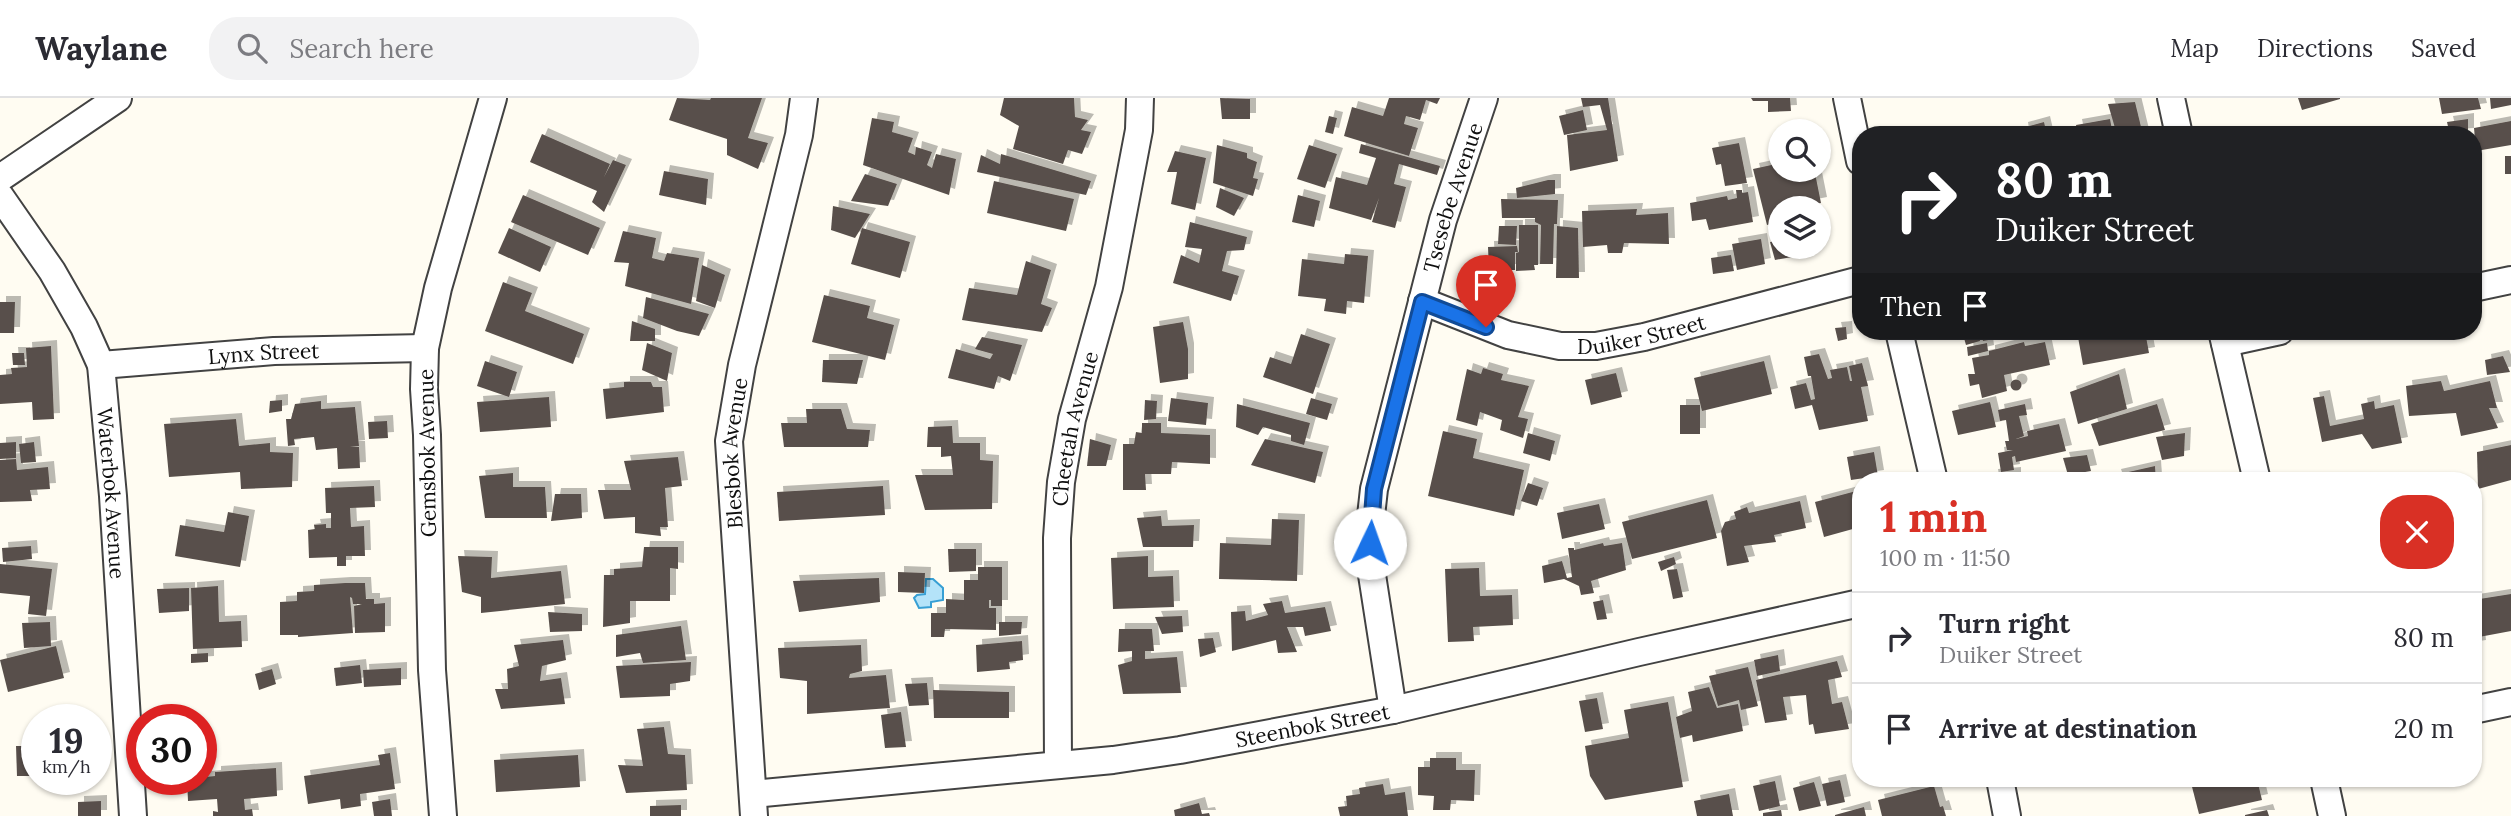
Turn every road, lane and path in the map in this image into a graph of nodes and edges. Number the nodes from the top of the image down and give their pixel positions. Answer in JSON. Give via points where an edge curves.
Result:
{"nodes":[{"id":1,"x":118,"y":98,"type":"edge"},
{"id":2,"x":494,"y":98,"type":"edge"},
{"id":3,"x":804,"y":98,"type":"edge"},
{"id":4,"x":1140,"y":98,"type":"edge"},
{"id":5,"x":1484,"y":98,"type":"edge"},
{"id":6,"x":1847,"y":98,"type":"edge"},
{"id":7,"x":2171,"y":98,"type":"edge"},
{"id":8,"x":1853,"y":126,"type":"edge"},
{"id":9,"x":2177,"y":126,"type":"edge"},
{"id":10,"x":0,"y":178,"type":"edge"},
{"id":11,"x":0,"y":196,"type":"edge"},
{"id":12,"x":2511,"y":280,"type":"edge"},
{"id":13,"x":1852,"y":282,"type":"edge"},
{"id":14,"x":2482,"y":287,"type":"edge"},
{"id":15,"x":1422,"y":302,"type":"junction"},
{"id":16,"x":1901,"y":340,"type":"edge"},
{"id":17,"x":2224,"y":340,"type":"edge"},
{"id":18,"x":425,"y":348,"type":"junction"},
{"id":19,"x":101,"y":365,"type":"junction"},
{"id":20,"x":1932,"y":472,"type":"edge"},
{"id":21,"x":2255,"y":472,"type":"edge"},
{"id":22,"x":1852,"y":605,"type":"edge"},
{"id":23,"x":2511,"y":702,"type":"edge"},
{"id":24,"x":2482,"y":708,"type":"edge"},
{"id":25,"x":1393,"y":710,"type":"junction"},
{"id":26,"x":1058,"y":765,"type":"junction"},
{"id":27,"x":2002,"y":787,"type":"edge"},
{"id":28,"x":2326,"y":787,"type":"edge"},
{"id":29,"x":753,"y":805,"type":"edge"},
{"id":30,"x":133,"y":816,"type":"edge"},
{"id":31,"x":443,"y":816,"type":"edge"},
{"id":32,"x":2007,"y":816,"type":"edge"},
{"id":33,"x":2332,"y":816,"type":"edge"}],
"edges":[{"from":1,"to":10,"type":"street"},
{"from":2,"to":18,"type":"street","name":"Gemsbok Avenue"},
{"from":3,"to":29,"type":"street","name":"Blesbok Avenue","via":[[729,440]]},
{"from":4,"to":26,"type":"street","name":"Cheetah Avenue","via":[[1139,130],[1110,287],[1072,419],[1060,492]]},
{"from":5,"to":15,"type":"street","name":"Tsesebe Avenue","via":[[1443,220]]},
{"from":6,"to":8,"type":"street"},
{"from":7,"to":9,"type":"street"},
{"from":11,"to":19,"type":"street","name":"Waterbok Avenue","via":[[52,271]]},
{"from":12,"to":14,"type":"street"},
{"from":13,"to":15,"type":"street","name":"Duiker Street","via":[[1597,346],[1560,346],[1508,335]]},
{"from":15,"to":25,"type":"street","name":"Tsesebe Avenue","via":[[1374,489],[1370,525],[1370,562]]},
{"from":16,"to":20,"type":"street"},
{"from":17,"to":21,"type":"street"},
{"from":18,"to":19,"type":"street","name":"Lynx Street","via":[[274,351]]},
{"from":18,"to":31,"type":"street","name":"Gemsbok Avenue","via":[[432,670]]},
{"from":19,"to":30,"type":"street","name":"Waterbok Avenue"},
{"from":22,"to":25,"type":"street","name":"Steenbok Street"},
{"from":23,"to":24,"type":"street"},
{"from":25,"to":26,"type":"street","name":"Steenbok Street","via":[[1180,750]]},
{"from":26,"to":29,"type":"street","name":"Steenbok Street"},
{"from":27,"to":32,"type":"street"},
{"from":28,"to":33,"type":"street"}]}
